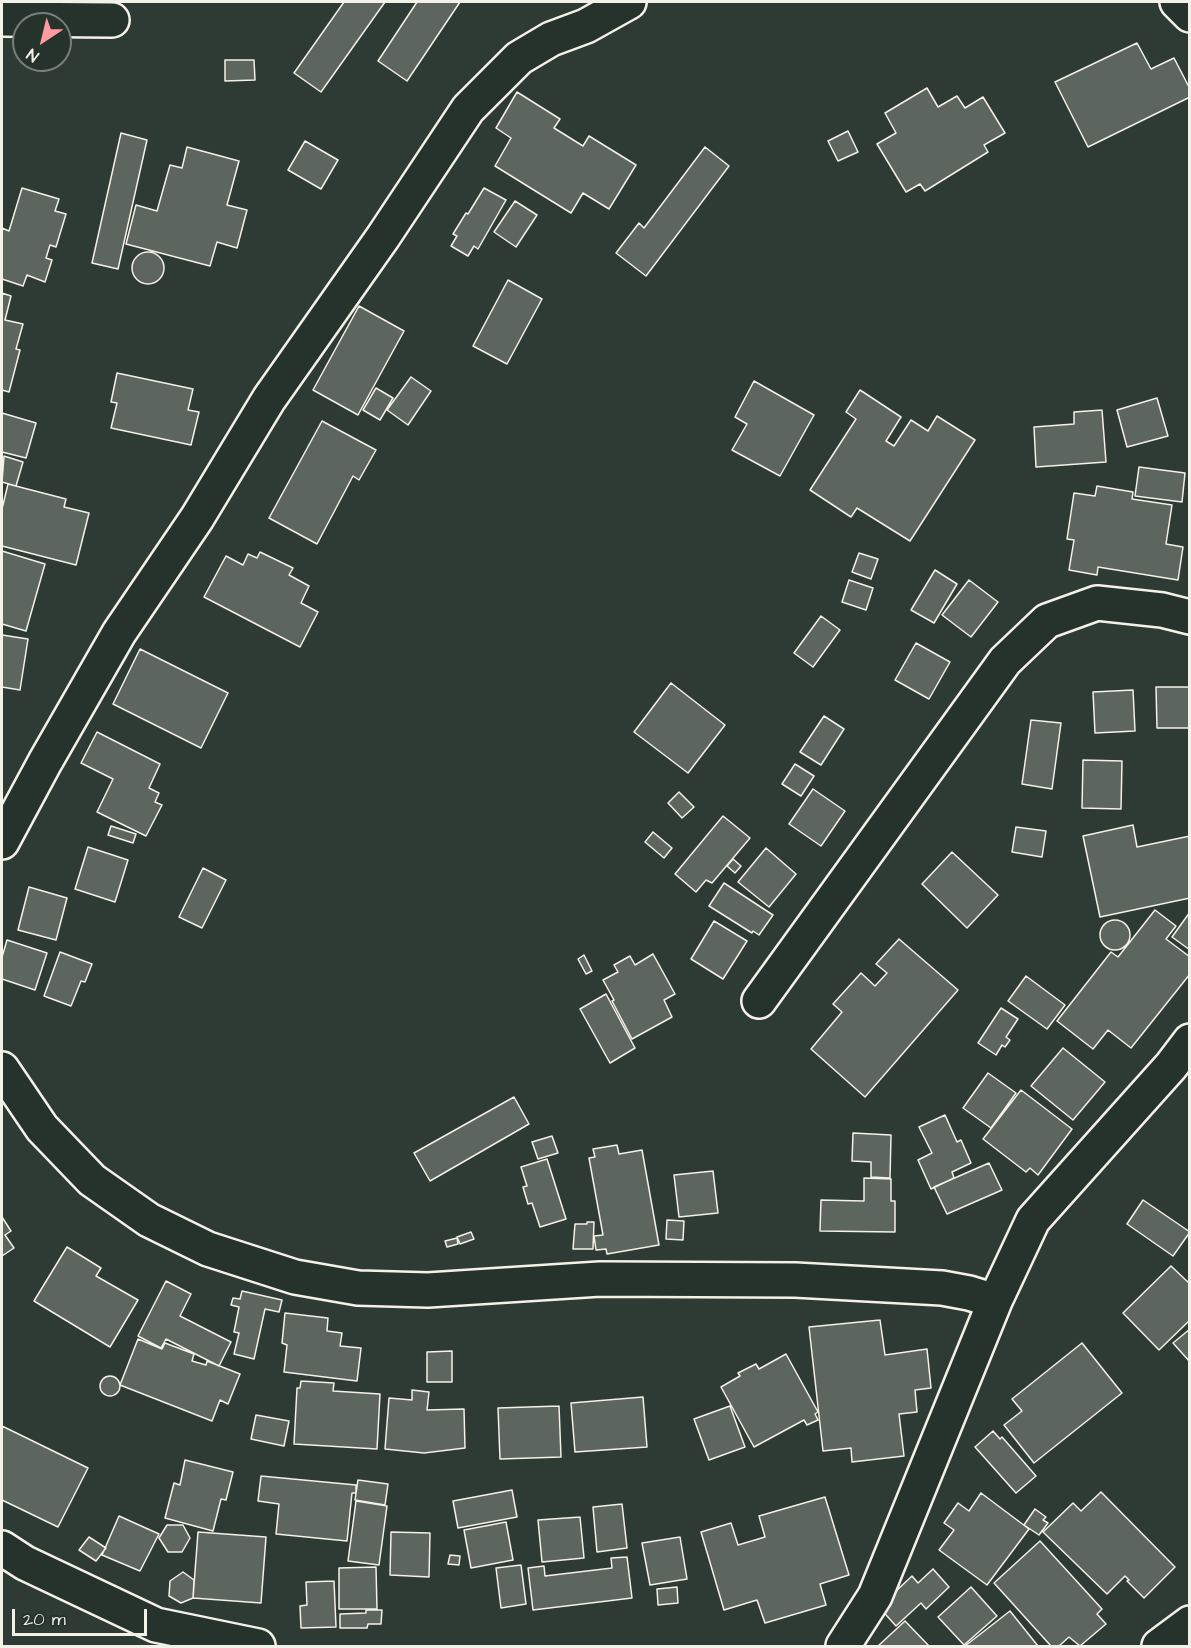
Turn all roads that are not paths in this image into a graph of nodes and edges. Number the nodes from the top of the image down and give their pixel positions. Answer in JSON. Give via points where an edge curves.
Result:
{"nodes":[{"id":1,"x":629,"y":2,"type":"edge"},
{"id":2,"x":1177,"y":2,"type":"edge"},
{"id":3,"x":1190,"y":15,"type":"edge"},
{"id":4,"x":2,"y":20,"type":"edge"},
{"id":5,"x":112,"y":20,"type":"dead end"},
{"id":6,"x":1190,"y":617,"type":"edge"},
{"id":7,"x":2,"y":842,"type":"edge"},
{"id":8,"x":759,"y":1001,"type":"dead end"},
{"id":9,"x":1190,"y":1041,"type":"edge"},
{"id":10,"x":2,"y":1069,"type":"edge"},
{"id":11,"x":994,"y":1301,"type":"junction"},
{"id":12,"x":2,"y":1548,"type":"edge"},
{"id":13,"x":1190,"y":1623,"type":"edge"},
{"id":14,"x":258,"y":1647,"type":"edge"},
{"id":15,"x":843,"y":1647,"type":"edge"},
{"id":16,"x":1159,"y":1647,"type":"edge"}],
"edges":[{"from":1,"to":7,"type":"street","via":[[519,58],[468,109],[269,399],[197,518],[119,633]]},
{"from":2,"to":3,"type":"street"},
{"from":4,"to":5,"type":"street"},
{"from":6,"to":8,"type":"street","via":[[1097,603],[1047,621],[1005,662]]},
{"from":9,"to":11,"type":"street","via":[[1033,1220]]},
{"from":10,"to":11,"type":"street","via":[[42,1128],[92,1180],[149,1220],[208,1250],[295,1277],[358,1288],[428,1290],[600,1279],[795,1280],[942,1288]]},
{"from":11,"to":15,"type":"street","via":[[875,1596]]},
{"from":12,"to":14,"type":"street","via":[[25,1563],[156,1625]]},
{"from":13,"to":16,"type":"street"}]}
